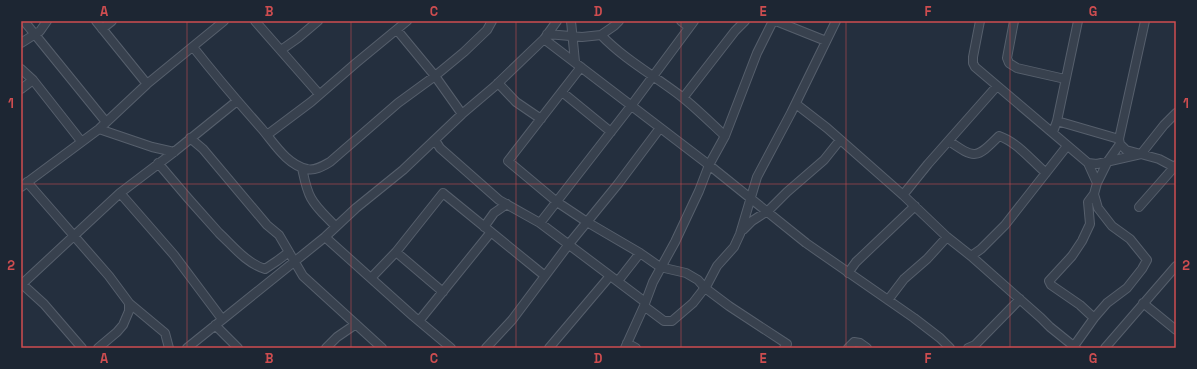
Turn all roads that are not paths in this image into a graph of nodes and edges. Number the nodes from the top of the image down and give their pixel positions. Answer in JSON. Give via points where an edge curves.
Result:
{"nodes":[{"id":1,"x":24,"y":21,"type":"edge"},
{"id":2,"x":47,"y":21,"type":"edge"},
{"id":3,"x":96,"y":21,"type":"edge"},
{"id":4,"x":112,"y":21,"type":"edge"},
{"id":5,"x":224,"y":21,"type":"edge"},
{"id":6,"x":255,"y":21,"type":"edge"},
{"id":7,"x":318,"y":21,"type":"edge"},
{"id":8,"x":407,"y":21,"type":"edge"},
{"id":9,"x":492,"y":21,"type":"edge"},
{"id":10,"x":557,"y":21,"type":"edge"},
{"id":11,"x":571,"y":21,"type":"edge"},
{"id":12,"x":618,"y":21,"type":"edge"},
{"id":13,"x":681,"y":21,"type":"edge"},
{"id":14,"x":745,"y":21,"type":"edge"},
{"id":15,"x":773,"y":21,"type":"edge"},
{"id":16,"x":776,"y":21,"type":"edge"},
{"id":17,"x":836,"y":21,"type":"edge"},
{"id":18,"x":980,"y":21,"type":"edge"},
{"id":19,"x":1014,"y":21,"type":"edge"},
{"id":20,"x":1078,"y":21,"type":"edge"},
{"id":21,"x":1145,"y":21,"type":"edge"},
{"id":22,"x":691,"y":24,"type":"edge"},
{"id":23,"x":102,"y":29,"type":"junction"},
{"id":24,"x":397,"y":30,"type":"junction"},
{"id":25,"x":36,"y":34,"type":"junction"},
{"id":26,"x":601,"y":35,"type":"junction"},
{"id":27,"x":545,"y":36,"type":"junction"},
{"id":28,"x":573,"y":36,"type":"junction"},
{"id":29,"x":826,"y":41,"type":"junction"},
{"id":30,"x":21,"y":43,"type":"edge"},
{"id":31,"x":193,"y":47,"type":"junction"},
{"id":32,"x":280,"y":50,"type":"junction"},
{"id":33,"x":578,"y":65,"type":"junction"},
{"id":34,"x":21,"y":69,"type":"edge"},
{"id":35,"x":435,"y":76,"type":"junction"},
{"id":36,"x":653,"y":76,"type":"junction"},
{"id":37,"x":1065,"y":79,"type":"junction"},
{"id":38,"x":33,"y":80,"type":"junction"},
{"id":39,"x":498,"y":83,"type":"junction"},
{"id":40,"x":147,"y":84,"type":"junction"},
{"id":41,"x":997,"y":86,"type":"junction"},
{"id":42,"x":21,"y":90,"type":"edge"},
{"id":43,"x":562,"y":92,"type":"junction"},
{"id":44,"x":319,"y":94,"type":"junction"},
{"id":45,"x":683,"y":98,"type":"junction"},
{"id":46,"x":237,"y":101,"type":"junction"},
{"id":47,"x":796,"y":104,"type":"junction"},
{"id":48,"x":631,"y":106,"type":"junction"},
{"id":49,"x":1176,"y":112,"type":"edge"},
{"id":50,"x":462,"y":114,"type":"junction"},
{"id":51,"x":541,"y":119,"type":"junction"},
{"id":52,"x":1057,"y":121,"type":"junction"},
{"id":53,"x":106,"y":122,"type":"junction"},
{"id":54,"x":660,"y":128,"type":"junction"},
{"id":55,"x":99,"y":129,"type":"junction"},
{"id":56,"x":610,"y":132,"type":"junction"},
{"id":57,"x":1053,"y":132,"type":"junction"},
{"id":58,"x":267,"y":135,"type":"junction"},
{"id":59,"x":725,"y":136,"type":"junction"},
{"id":60,"x":190,"y":138,"type":"junction"},
{"id":61,"x":435,"y":140,"type":"junction"},
{"id":62,"x":840,"y":140,"type":"junction"},
{"id":63,"x":81,"y":141,"type":"junction"},
{"id":64,"x":949,"y":141,"type":"junction"},
{"id":65,"x":1120,"y":142,"type":"junction"},
{"id":66,"x":1067,"y":146,"type":"junction"},
{"id":67,"x":174,"y":152,"type":"junction"},
{"id":68,"x":1141,"y":154,"type":"junction"},
{"id":69,"x":1108,"y":161,"type":"junction"},
{"id":70,"x":1088,"y":163,"type":"junction"},
{"id":71,"x":158,"y":164,"type":"junction"},
{"id":72,"x":709,"y":165,"type":"junction"},
{"id":73,"x":1175,"y":167,"type":"edge"},
{"id":74,"x":302,"y":168,"type":"junction"},
{"id":75,"x":1046,"y":173,"type":"junction"},
{"id":76,"x":24,"y":184,"type":"edge"},
{"id":77,"x":1097,"y":184,"type":"junction"},
{"id":78,"x":120,"y":193,"type":"junction"},
{"id":79,"x":1094,"y":194,"type":"junction"},
{"id":80,"x":903,"y":195,"type":"junction"},
{"id":81,"x":750,"y":197,"type":"junction"},
{"id":82,"x":557,"y":202,"type":"junction"},
{"id":83,"x":507,"y":204,"type":"junction"},
{"id":84,"x":915,"y":206,"type":"junction"},
{"id":85,"x":1139,"y":207,"type":"dead end"},
{"id":86,"x":767,"y":212,"type":"junction"},
{"id":87,"x":587,"y":222,"type":"junction"},
{"id":88,"x":540,"y":223,"type":"junction"},
{"id":89,"x":335,"y":226,"type":"junction"},
{"id":90,"x":484,"y":227,"type":"junction"},
{"id":91,"x":491,"y":232,"type":"junction"},
{"id":92,"x":740,"y":234,"type":"junction"},
{"id":93,"x":74,"y":236,"type":"junction"},
{"id":94,"x":325,"y":237,"type":"junction"},
{"id":95,"x":947,"y":237,"type":"junction"},
{"id":96,"x":569,"y":244,"type":"junction"},
{"id":97,"x":289,"y":252,"type":"junction"},
{"id":98,"x":396,"y":252,"type":"junction"},
{"id":99,"x":640,"y":253,"type":"junction"},
{"id":100,"x":971,"y":256,"type":"junction"},
{"id":101,"x":294,"y":261,"type":"junction"},
{"id":102,"x":1176,"y":266,"type":"edge"},
{"id":103,"x":660,"y":267,"type":"junction"},
{"id":104,"x":848,"y":273,"type":"junction"},
{"id":105,"x":545,"y":276,"type":"junction"},
{"id":106,"x":610,"y":276,"type":"junction"},
{"id":107,"x":371,"y":278,"type":"junction"},
{"id":108,"x":618,"y":281,"type":"junction"},
{"id":109,"x":22,"y":284,"type":"edge"},
{"id":110,"x":705,"y":288,"type":"junction"},
{"id":111,"x":443,"y":292,"type":"junction"},
{"id":112,"x":1020,"y":299,"type":"junction"},
{"id":113,"x":888,"y":300,"type":"junction"},
{"id":114,"x":129,"y":303,"type":"junction"},
{"id":115,"x":1144,"y":303,"type":"junction"},
{"id":116,"x":645,"y":304,"type":"junction"},
{"id":117,"x":1094,"y":318,"type":"junction"},
{"id":118,"x":222,"y":319,"type":"junction"},
{"id":119,"x":419,"y":321,"type":"junction"},
{"id":120,"x":356,"y":324,"type":"junction"},
{"id":121,"x":215,"y":325,"type":"junction"},
{"id":122,"x":1176,"y":330,"type":"edge"},
{"id":123,"x":626,"y":345,"type":"edge"},
{"id":124,"x":1075,"y":347,"type":"edge"},
{"id":125,"x":1108,"y":347,"type":"edge"},
{"id":126,"x":82,"y":348,"type":"edge"},
{"id":127,"x":98,"y":348,"type":"edge"},
{"id":128,"x":169,"y":348,"type":"edge"},
{"id":129,"x":187,"y":348,"type":"edge"},
{"id":130,"x":238,"y":348,"type":"edge"},
{"id":131,"x":326,"y":348,"type":"edge"},
{"id":132,"x":382,"y":348,"type":"edge"},
{"id":133,"x":451,"y":348,"type":"edge"},
{"id":134,"x":486,"y":348,"type":"edge"},
{"id":135,"x":549,"y":348,"type":"edge"},
{"id":136,"x":636,"y":348,"type":"edge"},
{"id":137,"x":784,"y":348,"type":"edge"},
{"id":138,"x":848,"y":348,"type":"edge"},
{"id":139,"x":867,"y":348,"type":"edge"},
{"id":140,"x":950,"y":348,"type":"edge"},
{"id":141,"x":968,"y":348,"type":"edge"}],
"edges":[{"from":1,"to":25,"type":"street"},
{"from":2,"to":25,"type":"street"},
{"from":3,"to":23,"type":"street"},
{"from":4,"to":23,"type":"street"},
{"from":5,"to":31,"type":"street"},
{"from":6,"to":32,"type":"street"},
{"from":7,"to":32,"type":"street"},
{"from":8,"to":24,"type":"street"},
{"from":9,"to":35,"type":"street","via":[[476,41]]},
{"from":10,"to":27,"type":"street"},
{"from":11,"to":28,"type":"street"},
{"from":12,"to":26,"type":"street"},
{"from":13,"to":22,"type":"street"},
{"from":14,"to":45,"type":"street"},
{"from":15,"to":59,"type":"street","via":[[757,53]]},
{"from":16,"to":29,"type":"street"},
{"from":17,"to":29,"type":"street"},
{"from":18,"to":41,"type":"street","via":[[973,63]]},
{"from":19,"to":37,"type":"street","via":[[1007,58],[1009,63],[1017,68]]},
{"from":20,"to":37,"type":"street"},
{"from":21,"to":65,"type":"street"},
{"from":22,"to":36,"type":"street"},
{"from":23,"to":40,"type":"street"},
{"from":24,"to":35,"type":"street"},
{"from":24,"to":44,"type":"street"},
{"from":25,"to":30,"type":"street"},
{"from":25,"to":53,"type":"street"},
{"from":26,"to":28,"type":"street"},
{"from":26,"to":36,"type":"street","via":[[634,64]]},
{"from":27,"to":28,"type":"street"},
{"from":27,"to":33,"type":"street"},
{"from":27,"to":39,"type":"street"},
{"from":28,"to":33,"type":"street"},
{"from":29,"to":47,"type":"street"},
{"from":31,"to":40,"type":"street"},
{"from":31,"to":46,"type":"street"},
{"from":32,"to":44,"type":"street"},
{"from":33,"to":43,"type":"street"},
{"from":33,"to":48,"type":"street"},
{"from":34,"to":38,"type":"street"},
{"from":35,"to":50,"type":"street"},
{"from":35,"to":74,"type":"street","via":[[398,103],[330,162],[308,170]]},
{"from":36,"to":45,"type":"street"},
{"from":36,"to":48,"type":"street"},
{"from":37,"to":52,"type":"street"},
{"from":38,"to":42,"type":"street"},
{"from":38,"to":63,"type":"street"},
{"from":39,"to":50,"type":"street"},
{"from":39,"to":51,"type":"street","via":[[516,102]]},
{"from":40,"to":53,"type":"street"},
{"from":41,"to":57,"type":"street"},
{"from":41,"to":64,"type":"street"},
{"from":43,"to":51,"type":"street"},
{"from":43,"to":56,"type":"street"},
{"from":44,"to":58,"type":"street"},
{"from":45,"to":59,"type":"street"},
{"from":46,"to":58,"type":"street"},
{"from":46,"to":60,"type":"street"},
{"from":47,"to":62,"type":"street"},
{"from":47,"to":81,"type":"street","via":[[757,177]]},
{"from":48,"to":54,"type":"street"},
{"from":48,"to":56,"type":"street"},
{"from":49,"to":68,"type":"street"},
{"from":50,"to":61,"type":"street"},
{"from":51,"to":82,"type":"street","via":[[508,161]]},
{"from":52,"to":57,"type":"street"},
{"from":52,"to":65,"type":"street"},
{"from":53,"to":55,"type":"street"},
{"from":54,"to":72,"type":"street"},
{"from":54,"to":87,"type":"street"},
{"from":55,"to":63,"type":"street"},
{"from":55,"to":67,"type":"street"},
{"from":56,"to":82,"type":"street"},
{"from":57,"to":66,"type":"street"},
{"from":58,"to":74,"type":"street","via":[[287,158]]},
{"from":59,"to":72,"type":"street"},
{"from":60,"to":67,"type":"street"},
{"from":60,"to":97,"type":"street","via":[[203,149],[267,225],[279,235]]},
{"from":61,"to":83,"type":"street","via":[[440,148],[499,200]]},
{"from":61,"to":89,"type":"street"},
{"from":62,"to":80,"type":"street"},
{"from":62,"to":86,"type":"street","via":[[824,160]]},
{"from":63,"to":76,"type":"street"},
{"from":64,"to":75,"type":"street","via":[[975,155],[986,150],[999,136],[1005,138]]},
{"from":64,"to":80,"type":"street"},
{"from":65,"to":68,"type":"street","via":[[1126,150]]},
{"from":65,"to":69,"type":"street"},
{"from":66,"to":70,"type":"street"},
{"from":66,"to":75,"type":"street"},
{"from":67,"to":71,"type":"street"},
{"from":68,"to":69,"type":"street"},
{"from":68,"to":73,"type":"street","via":[[1159,158]]},
{"from":69,"to":70,"type":"street"},
{"from":69,"to":77,"type":"street"},
{"from":70,"to":77,"type":"street"},
{"from":71,"to":78,"type":"street"},
{"from":71,"to":97,"type":"street","via":[[208,221],[251,262],[265,268]]},
{"from":72,"to":81,"type":"street"},
{"from":72,"to":103,"type":"street","via":[[675,242]]},
{"from":73,"to":85,"type":"street"},
{"from":74,"to":89,"type":"street","via":[[310,198]]},
{"from":75,"to":100,"type":"street","via":[[1006,225]]},
{"from":76,"to":93,"type":"street"},
{"from":77,"to":79,"type":"street"},
{"from":78,"to":93,"type":"street"},
{"from":78,"to":118,"type":"street","via":[[174,255]]},
{"from":79,"to":117,"type":"street","via":[[1088,202],[1090,224],[1082,241],[1049,281]]},
{"from":79,"to":117,"type":"street","via":[[1098,208],[1112,226],[1130,239],[1147,260],[1127,288],[1107,303]]},
{"from":80,"to":84,"type":"street"},
{"from":81,"to":86,"type":"street"},
{"from":81,"to":92,"type":"street"},
{"from":82,"to":87,"type":"street"},
{"from":82,"to":88,"type":"street"},
{"from":83,"to":88,"type":"street"},
{"from":83,"to":90,"type":"street","via":[[494,213]]},
{"from":84,"to":95,"type":"street"},
{"from":84,"to":104,"type":"street","via":[[856,262]]},
{"from":86,"to":92,"type":"street","via":[[749,224]]},
{"from":86,"to":104,"type":"street"},
{"from":87,"to":96,"type":"street"},
{"from":87,"to":99,"type":"street"},
{"from":88,"to":96,"type":"street"},
{"from":89,"to":94,"type":"street"},
{"from":90,"to":91,"type":"street"},
{"from":90,"to":98,"type":"street","via":[[443,193]]},
{"from":91,"to":105,"type":"street"},
{"from":91,"to":111,"type":"street"},
{"from":92,"to":110,"type":"street","via":[[734,247],[717,266]]},
{"from":93,"to":109,"type":"street"},
{"from":93,"to":114,"type":"street"},
{"from":94,"to":101,"type":"street"},
{"from":94,"to":107,"type":"street"},
{"from":95,"to":100,"type":"street"},
{"from":95,"to":113,"type":"street","via":[[904,279]]},
{"from":96,"to":105,"type":"street"},
{"from":96,"to":106,"type":"street"},
{"from":97,"to":101,"type":"street"},
{"from":98,"to":107,"type":"street"},
{"from":98,"to":111,"type":"street"},
{"from":99,"to":103,"type":"street"},
{"from":99,"to":108,"type":"street"},
{"from":100,"to":112,"type":"street"},
{"from":101,"to":118,"type":"street"},
{"from":101,"to":120,"type":"street","via":[[303,276]]},
{"from":102,"to":115,"type":"street"},
{"from":103,"to":110,"type":"street","via":[[686,273]]},
{"from":103,"to":116,"type":"street"},
{"from":104,"to":113,"type":"street"},
{"from":105,"to":134,"type":"street","via":[[512,320]]},
{"from":106,"to":108,"type":"street"},
{"from":106,"to":135,"type":"street"},
{"from":107,"to":119,"type":"street"},
{"from":108,"to":116,"type":"street"},
{"from":109,"to":126,"type":"street","via":[[44,304]]},
{"from":110,"to":116,"type":"street","via":[[693,303],[669,322],[664,321]]},
{"from":110,"to":137,"type":"street","via":[[787,344]]},
{"from":111,"to":119,"type":"street"},
{"from":112,"to":124,"type":"street"},
{"from":112,"to":141,"type":"street","via":[[975,345]]},
{"from":113,"to":140,"type":"street"},
{"from":114,"to":127,"type":"street","via":[[130,311],[123,325]]},
{"from":114,"to":128,"type":"street","via":[[165,333]]},
{"from":115,"to":122,"type":"street"},
{"from":115,"to":125,"type":"street"},
{"from":116,"to":123,"type":"street"},
{"from":117,"to":124,"type":"street"},
{"from":118,"to":121,"type":"street"},
{"from":119,"to":133,"type":"street"},
{"from":120,"to":131,"type":"street"},
{"from":120,"to":132,"type":"street"},
{"from":121,"to":129,"type":"street"},
{"from":121,"to":130,"type":"street"},
{"from":123,"to":136,"type":"street"},
{"from":138,"to":139,"type":"street","via":[[854,342]]}]}
